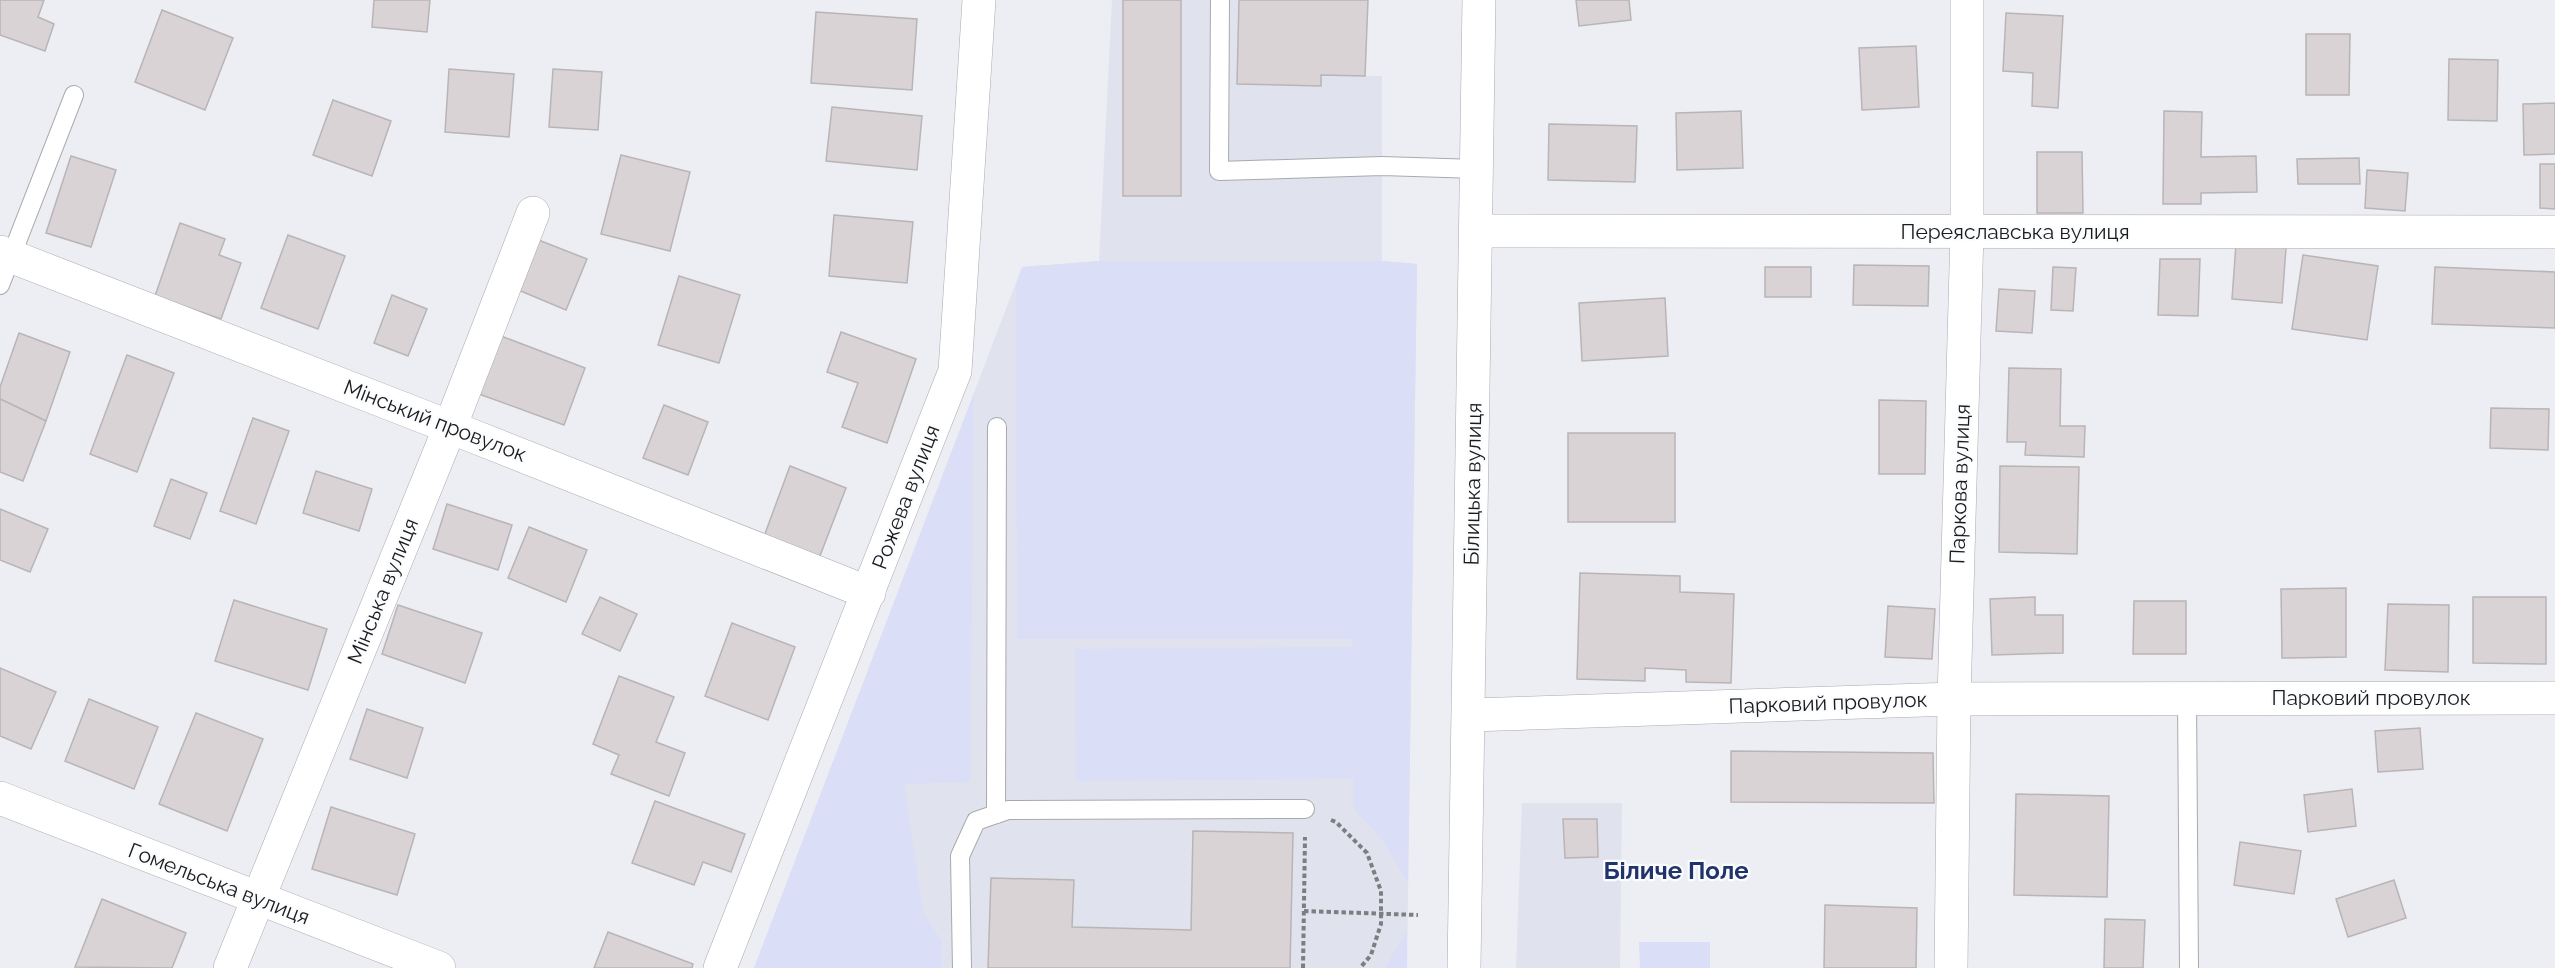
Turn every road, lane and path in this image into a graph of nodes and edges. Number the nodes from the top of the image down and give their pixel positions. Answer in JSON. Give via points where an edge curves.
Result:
{"nodes":[{"id":1,"x":980,"y":0,"type":"edge"},
{"id":2,"x":1220,"y":0,"type":"edge"},
{"id":3,"x":1479,"y":0,"type":"edge"},
{"id":4,"x":1967,"y":0,"type":"edge"},
{"id":5,"x":74,"y":95,"type":"dead end"},
{"id":6,"x":1477,"y":168,"type":"junction"},
{"id":7,"x":533,"y":213,"type":"dead end"},
{"id":8,"x":1476,"y":231,"type":"junction"},
{"id":9,"x":1967,"y":231,"type":"junction"},
{"id":10,"x":2555,"y":232,"type":"edge"},
{"id":11,"x":4,"y":265,"type":"edge"},
{"id":12,"x":450,"y":427,"type":"junction"},
{"id":13,"x":998,"y":427,"type":"dead end"},
{"id":14,"x":869,"y":593,"type":"junction"},
{"id":15,"x":2187,"y":697,"type":"junction"},
{"id":16,"x":2555,"y":698,"type":"edge"},
{"id":17,"x":1954,"y":699,"type":"junction"},
{"id":18,"x":1470,"y":716,"type":"junction"},
{"id":19,"x":0,"y":798,"type":"edge"},
{"id":20,"x":1305,"y":809,"type":"junction"},
{"id":21,"x":996,"y":814,"type":"junction"},
{"id":22,"x":258,"y":900,"type":"junction"},
{"id":23,"x":1304,"y":911,"type":"junction"},
{"id":24,"x":1381,"y":914,"type":"junction"},
{"id":25,"x":1418,"y":915,"type":"dead end"},
{"id":26,"x":230,"y":968,"type":"edge"},
{"id":27,"x":439,"y":968,"type":"edge"},
{"id":28,"x":720,"y":968,"type":"edge"},
{"id":29,"x":962,"y":968,"type":"edge"},
{"id":30,"x":1303,"y":968,"type":"edge"},
{"id":31,"x":1360,"y":968,"type":"edge"},
{"id":32,"x":1464,"y":968,"type":"edge"},
{"id":33,"x":1951,"y":968,"type":"edge"},
{"id":34,"x":2189,"y":968,"type":"edge"}],
"edges":[{"from":1,"to":14,"type":"street","name":"Рожева вулиця","via":[[955,371]]},
{"from":2,"to":6,"type":"lane","via":[[1219,171],[1382,166]]},
{"from":3,"to":6,"type":"street","name":"Білицька вулиця"},
{"from":4,"to":9,"type":"street","name":"Паркова вулиця"},
{"from":5,"to":11,"type":"lane"},
{"from":6,"to":8,"type":"street","name":"Білицька вулиця"},
{"from":7,"to":12,"type":"street","name":"Мінська вулиця"},
{"from":8,"to":9,"type":"street","name":"Переяславська вулиця"},
{"from":8,"to":18,"type":"street","name":"Білицька вулиця"},
{"from":9,"to":10,"type":"street","name":"Переяславська вулиця"},
{"from":9,"to":17,"type":"street","name":"Паркова вулиця"},
{"from":11,"to":12,"type":"street","name":"Мінський провулок"},
{"from":12,"to":14,"type":"street","name":"Мінський провулок"},
{"from":12,"to":22,"type":"street","name":"Мінська вулиця"},
{"from":13,"to":21,"type":"lane"},
{"from":14,"to":28,"type":"street","name":"Рожева вулиця"},
{"from":15,"to":16,"type":"street","name":"Парковий провулок"},
{"from":15,"to":17,"type":"street","name":"Парковий провулок"},
{"from":15,"to":34,"type":"lane"},
{"from":17,"to":18,"type":"street","name":"Парковий провулок"},
{"from":17,"to":33,"type":"street","name":"Паркова вулиця"},
{"from":18,"to":32,"type":"street","name":"Білицька вулиця"},
{"from":19,"to":22,"type":"street","name":"Гомельська вулиця"},
{"from":20,"to":21,"type":"lane","via":[[1008,810]]},
{"from":20,"to":23,"type":"path"},
{"from":20,"to":24,"type":"path","via":[[1336,822],[1367,853],[1381,891]]},
{"from":21,"to":29,"type":"lane","via":[[976,821],[960,856]]},
{"from":22,"to":26,"type":"street","name":"Мінська вулиця"},
{"from":22,"to":27,"type":"street","name":"Гомельська вулиця"},
{"from":23,"to":24,"type":"path"},
{"from":23,"to":30,"type":"path"},
{"from":24,"to":25,"type":"path"},
{"from":24,"to":31,"type":"path","via":[[1371,955]]}]}
